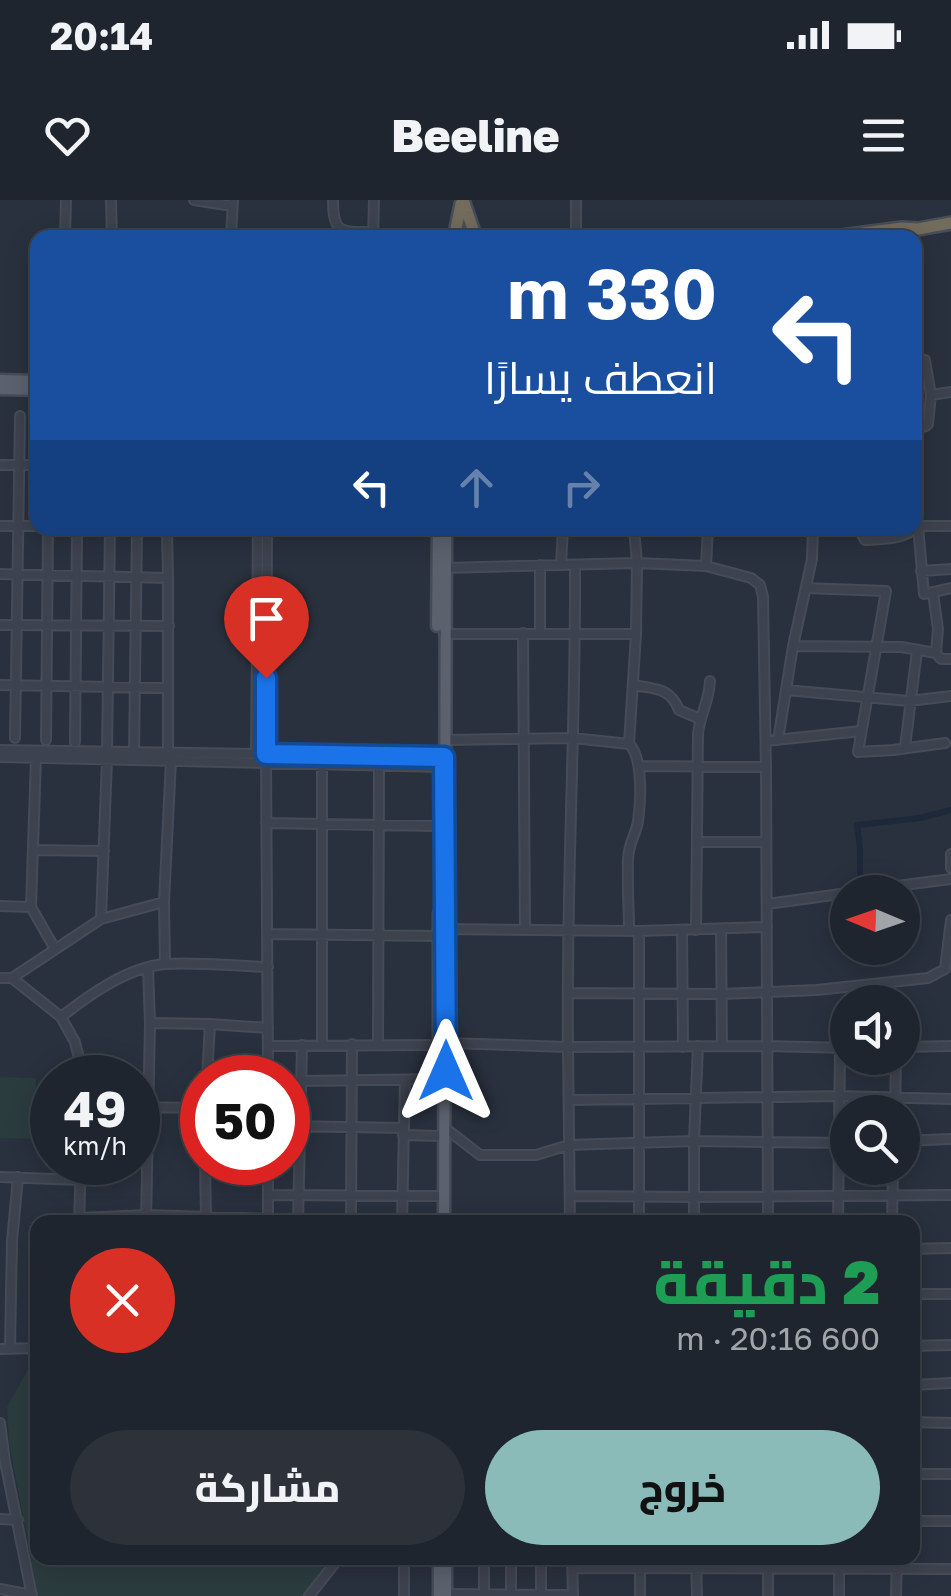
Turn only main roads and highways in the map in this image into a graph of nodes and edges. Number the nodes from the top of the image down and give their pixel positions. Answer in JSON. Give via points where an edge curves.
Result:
{"nodes":[{"id":1,"x":462,"y":200,"type":"edge"},
{"id":2,"x":951,"y":220,"type":"edge"},
{"id":3,"x":456,"y":230,"type":"edge"},
{"id":4,"x":473,"y":230,"type":"edge"},
{"id":5,"x":887,"y":230,"type":"edge"},
{"id":6,"x":0,"y":380,"type":"edge"},
{"id":7,"x":30,"y":382,"type":"edge"},
{"id":8,"x":30,"y":384,"type":"edge"},
{"id":9,"x":0,"y":389,"type":"edge"},
{"id":10,"x":438,"y":535,"type":"edge"},
{"id":11,"x":446,"y":535,"type":"edge"},
{"id":12,"x":441,"y":762,"type":"junction"},
{"id":13,"x":441,"y":931,"type":"junction"},
{"id":14,"x":442,"y":1044,"type":"junction"},
{"id":15,"x":441,"y":1132,"type":"junction"},
{"id":16,"x":440,"y":1215,"type":"edge"},
{"id":17,"x":441,"y":1215,"type":"edge"},
{"id":18,"x":442,"y":1565,"type":"edge"},
{"id":19,"x":444,"y":1595,"type":"edge"}],
"edges":[{"from":1,"to":3,"type":"highway"},
{"from":1,"to":4,"type":"highway"},
{"from":2,"to":5,"type":"highway"},
{"from":6,"to":7,"type":"main road"},
{"from":8,"to":9,"type":"main road"},
{"from":10,"to":12,"type":"main road"},
{"from":11,"to":12,"type":"main road"},
{"from":12,"to":13,"type":"main road"},
{"from":12,"to":13,"type":"main road"},
{"from":13,"to":14,"type":"main road"},
{"from":14,"to":15,"type":"main road"},
{"from":14,"to":15,"type":"main road"},
{"from":15,"to":16,"type":"main road"},
{"from":15,"to":17,"type":"main road"},
{"from":18,"to":19,"type":"main road"}]}
